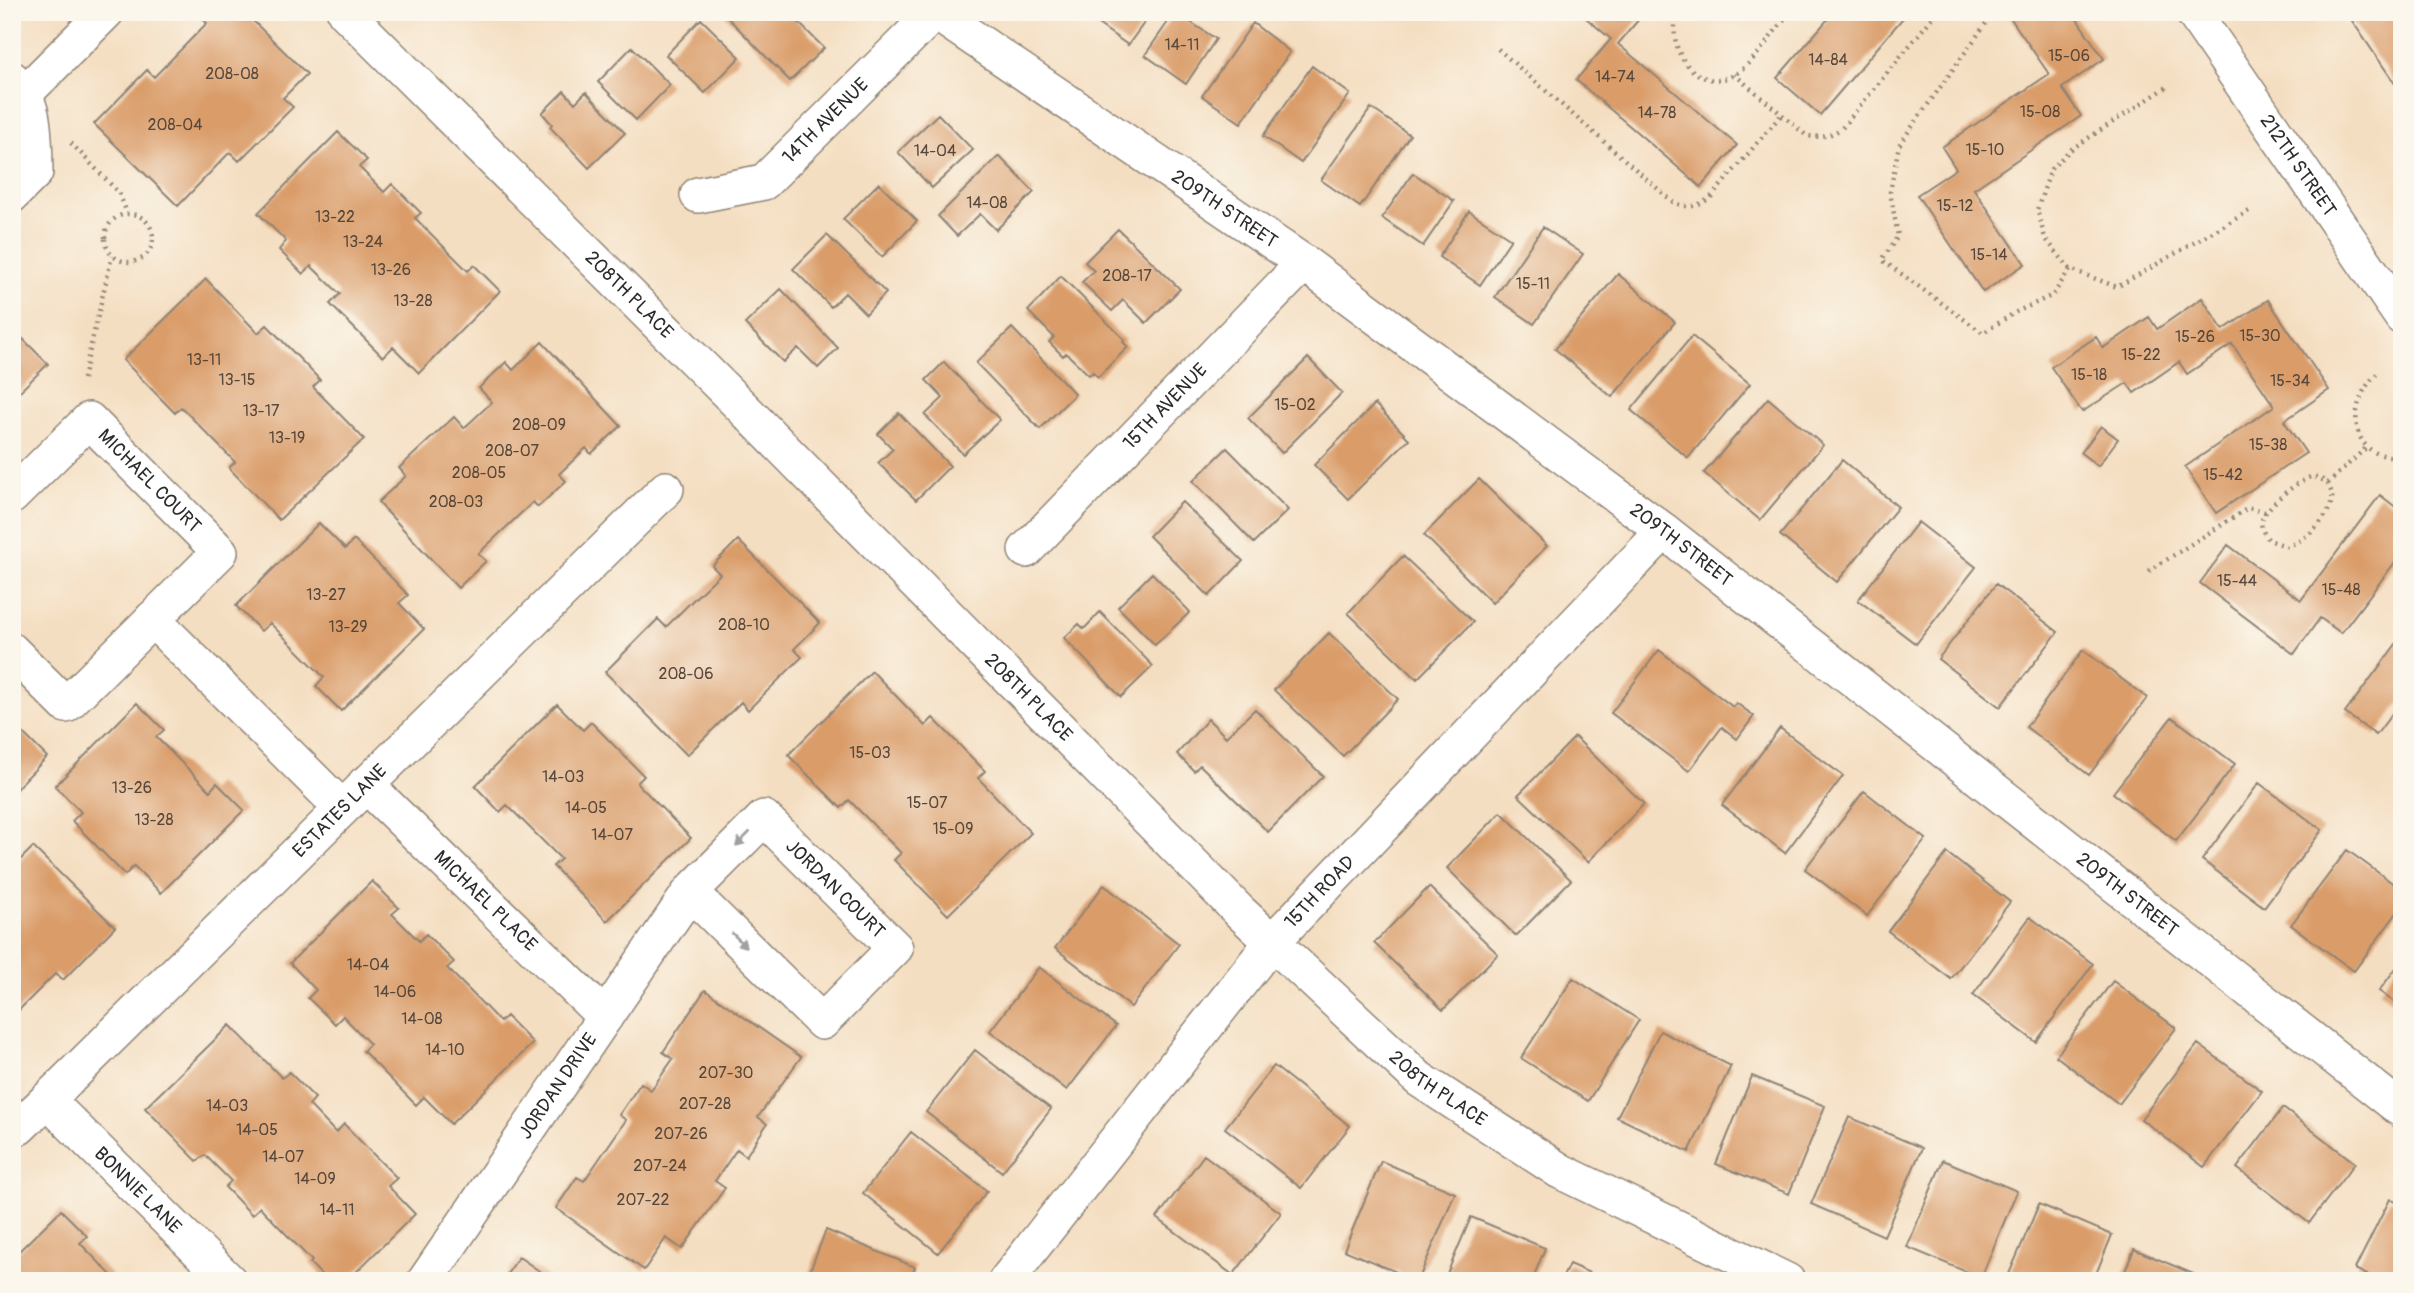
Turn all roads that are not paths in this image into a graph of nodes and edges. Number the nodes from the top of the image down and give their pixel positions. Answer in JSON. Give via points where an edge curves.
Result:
{"nodes":[{"id":1,"x":106,"y":12,"type":"edge"},
{"id":2,"x":345,"y":12,"type":"edge"},
{"id":3,"x":935,"y":12,"type":"edge"},
{"id":4,"x":2193,"y":12,"type":"edge"},
{"id":5,"x":19,"y":86,"type":"edge"},
{"id":6,"x":12,"y":195,"type":"edge"},
{"id":7,"x":698,"y":195,"type":"dead end"},
{"id":8,"x":1304,"y":263,"type":"junction"},
{"id":9,"x":2402,"y":317,"type":"edge"},
{"id":10,"x":666,"y":489,"type":"dead end"},
{"id":11,"x":12,"y":496,"type":"edge"},
{"id":12,"x":1664,"y":531,"type":"junction"},
{"id":13,"x":1026,"y":550,"type":"dead end"},
{"id":14,"x":152,"y":619,"type":"junction"},
{"id":15,"x":12,"y":652,"type":"edge"},
{"id":16,"x":353,"y":796,"type":"junction"},
{"id":17,"x":690,"y":892,"type":"junction"},
{"id":18,"x":1272,"y":942,"type":"junction"},
{"id":19,"x":605,"y":1017,"type":"junction"},
{"id":20,"x":47,"y":1100,"type":"junction"},
{"id":21,"x":2402,"y":1110,"type":"edge"},
{"id":22,"x":12,"y":1130,"type":"edge"},
{"id":23,"x":229,"y":1281,"type":"edge"},
{"id":24,"x":425,"y":1281,"type":"edge"},
{"id":25,"x":1006,"y":1281,"type":"edge"},
{"id":26,"x":1787,"y":1281,"type":"edge"}],
"edges":[{"from":1,"to":5,"type":"street"},
{"from":2,"to":18,"type":"street","name":"208TH PLACE"},
{"from":3,"to":7,"type":"street","name":"14TH AVENUE","via":[[764,182]]},
{"from":3,"to":8,"type":"street","name":"209TH STREET"},
{"from":4,"to":9,"type":"street","name":"212TH STREET"},
{"from":5,"to":6,"type":"street","via":[[33,123],[35,172]]},
{"from":8,"to":12,"type":"street","name":"209TH STREET"},
{"from":8,"to":13,"type":"street","name":"15TH AVENUE"},
{"from":10,"to":16,"type":"street","name":"ESTATES LANE"},
{"from":11,"to":14,"type":"street","name":"MICHAEL COURT","via":[[89,420],[220,552]]},
{"from":12,"to":18,"type":"street","name":"15TH ROAD"},
{"from":12,"to":21,"type":"street","name":"209TH STREET"},
{"from":14,"to":15,"type":"street","name":"MICHAEL COURT","via":[[65,705]]},
{"from":14,"to":16,"type":"street"},
{"from":16,"to":19,"type":"street","name":"MICHAEL PLACE"},
{"from":16,"to":20,"type":"street","name":"ESTATES LANE"},
{"from":17,"to":17,"type":"street","name":"JORDAN COURT","one_way":true,"via":[[822,1022],[895,948],[764,818]]},
{"from":17,"to":19,"type":"street","name":"JORDAN DRIVE"},
{"from":18,"to":25,"type":"street","name":"15TH ROAD"},
{"from":18,"to":26,"type":"street","name":"208TH PLACE","via":[[1419,1079],[1560,1171]]},
{"from":19,"to":24,"type":"street","name":"JORDAN DRIVE"},
{"from":20,"to":22,"type":"street","name":"ESTATES LANE"},
{"from":20,"to":23,"type":"street","name":"BONNIE LANE"}]}
